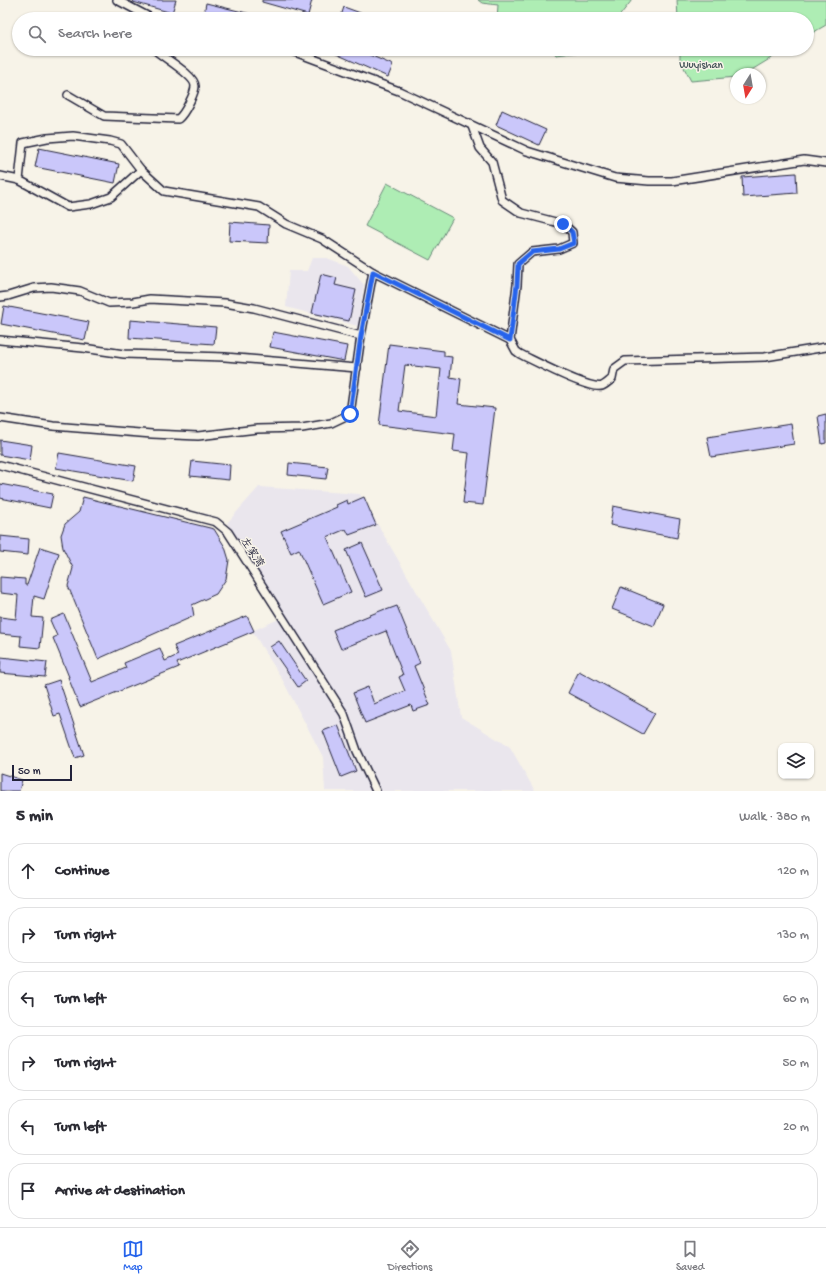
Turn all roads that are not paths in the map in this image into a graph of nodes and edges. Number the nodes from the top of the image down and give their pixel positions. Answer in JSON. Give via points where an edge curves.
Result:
{"nodes":[{"id":1,"x":117,"y":0,"type":"edge"},
{"id":2,"x":134,"y":12,"type":"edge"},
{"id":3,"x":163,"y":56,"type":"edge"},
{"id":4,"x":306,"y":56,"type":"edge"},
{"id":5,"x":68,"y":95,"type":"dead end"},
{"id":6,"x":472,"y":126,"type":"junction"},
{"id":7,"x":826,"y":163,"type":"edge"},
{"id":8,"x":141,"y":170,"type":"junction"},
{"id":9,"x":0,"y":176,"type":"edge"},
{"id":10,"x":19,"y":180,"type":"junction"},
{"id":11,"x":373,"y":272,"type":"junction"},
{"id":12,"x":0,"y":297,"type":"edge"},
{"id":13,"x":361,"y":336,"type":"junction"},
{"id":14,"x":0,"y":340,"type":"edge"},
{"id":15,"x":510,"y":340,"type":"junction"},
{"id":16,"x":826,"y":347,"type":"edge"},
{"id":17,"x":356,"y":368,"type":"junction"},
{"id":18,"x":0,"y":418,"type":"edge"},
{"id":19,"x":0,"y":465,"type":"edge"},
{"id":20,"x":376,"y":791,"type":"edge"}],
"edges":[{"from":1,"to":2,"type":"street"},
{"from":3,"to":5,"type":"street","via":[[193,80],[195,85],[193,96],[183,115],[178,119],[104,116]]},
{"from":4,"to":6,"type":"street","via":[[399,91]]},
{"from":6,"to":7,"type":"street","via":[[527,151],[615,178],[672,181],[804,160]]},
{"from":6,"to":15,"type":"street","via":[[480,148],[492,162],[502,200],[521,213],[563,224],[572,232],[574,243],[559,249],[532,252],[518,264]]},
{"from":8,"to":10,"type":"street","via":[[111,197],[91,204],[68,207]]},
{"from":8,"to":10,"type":"street","via":[[121,144],[73,136],[47,138],[23,143]]},
{"from":8,"to":11,"type":"street","via":[[164,191],[259,207],[286,224],[322,239]]},
{"from":9,"to":10,"type":"street"},
{"from":11,"to":13,"type":"street"},
{"from":11,"to":15,"type":"street"},
{"from":12,"to":13,"type":"street","via":[[34,288],[51,287],[80,291],[109,303],[150,299],[225,303]]},
{"from":13,"to":17,"type":"street"},
{"from":14,"to":17,"type":"street","via":[[124,354],[225,357]]},
{"from":15,"to":16,"type":"street","via":[[520,354],[557,372],[591,385],[602,386],[612,379],[614,370],[625,361],[766,356]]},
{"from":17,"to":18,"type":"street","via":[[350,414],[331,423],[310,427],[257,429],[198,436],[53,426]]},
{"from":19,"to":20,"type":"street","name":"左家湾","via":[[216,522],[228,532],[344,714],[357,751]]}]}
